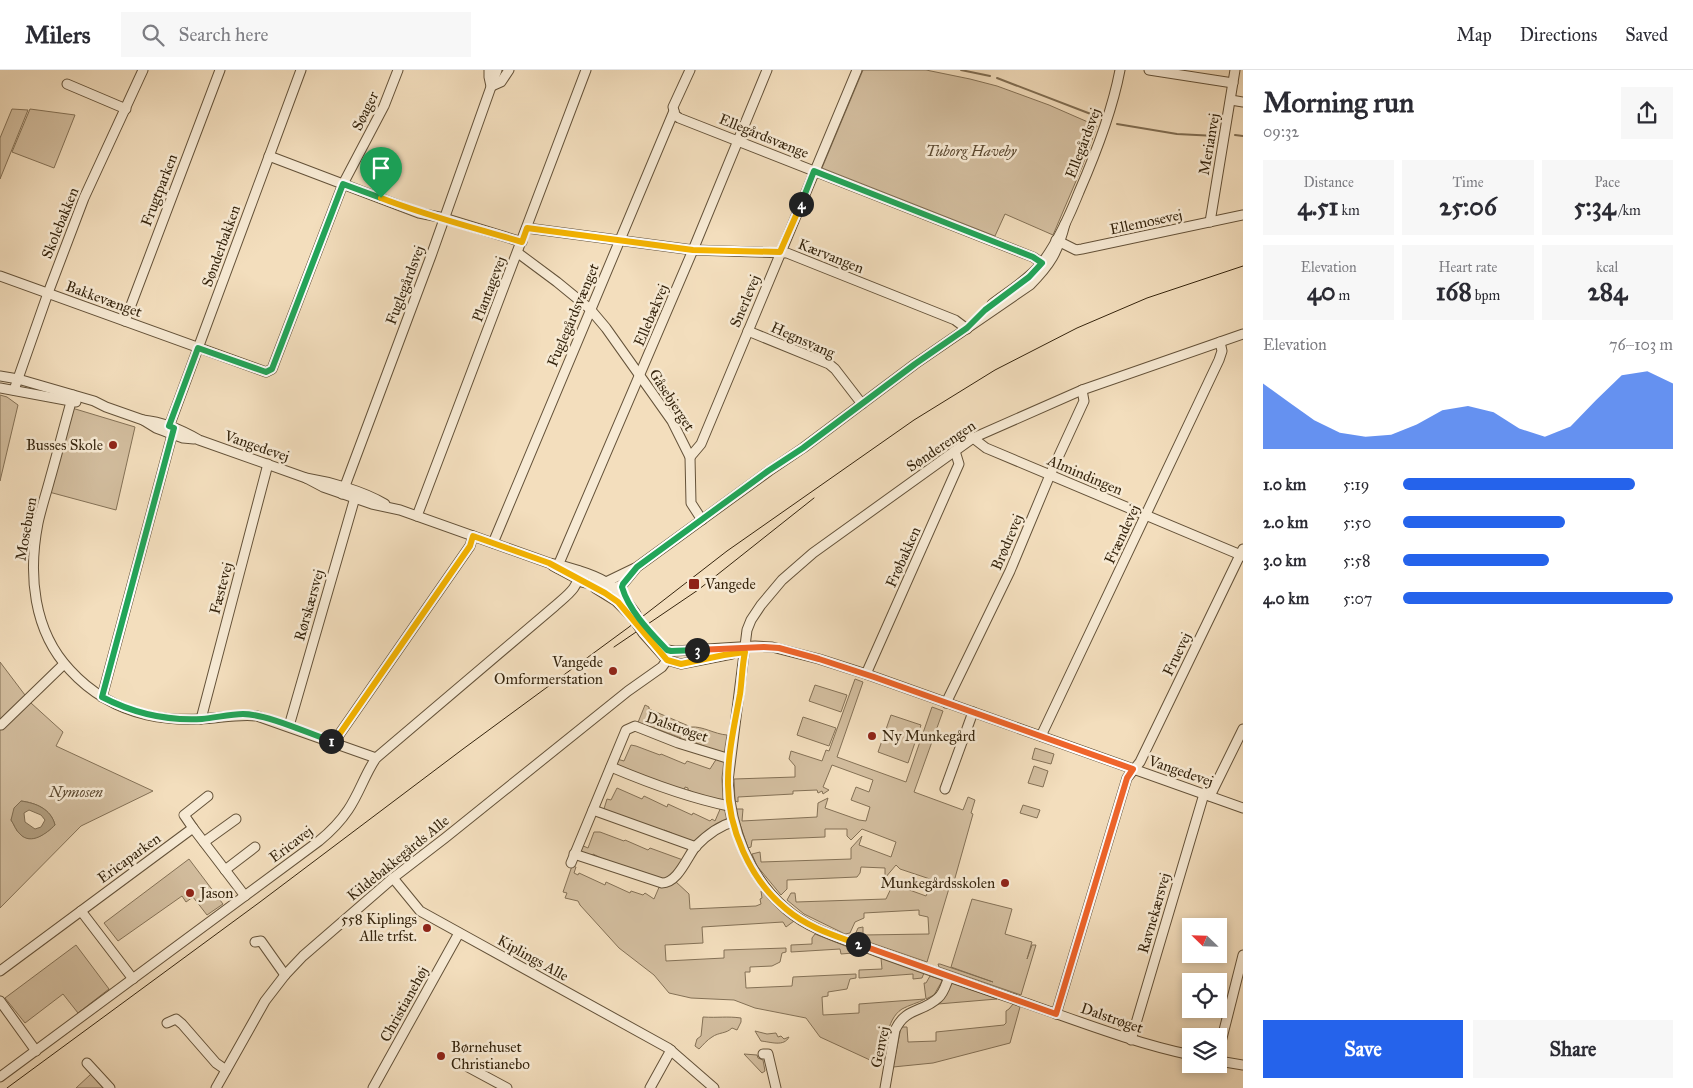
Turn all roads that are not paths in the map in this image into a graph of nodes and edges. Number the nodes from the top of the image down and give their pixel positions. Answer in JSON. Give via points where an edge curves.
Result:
{"nodes":[{"id":1,"x":143,"y":70,"type":"edge"},
{"id":2,"x":220,"y":70,"type":"edge"},
{"id":3,"x":301,"y":70,"type":"edge"},
{"id":4,"x":398,"y":70,"type":"edge"},
{"id":5,"x":489,"y":70,"type":"edge"},
{"id":6,"x":497,"y":70,"type":"edge"},
{"id":7,"x":509,"y":70,"type":"edge"},
{"id":8,"x":586,"y":70,"type":"edge"},
{"id":9,"x":690,"y":70,"type":"edge"},
{"id":10,"x":767,"y":70,"type":"edge"},
{"id":11,"x":857,"y":70,"type":"edge"},
{"id":12,"x":1120,"y":70,"type":"edge"},
{"id":13,"x":1149,"y":70,"type":"edge"},
{"id":14,"x":1236,"y":70,"type":"edge"},
{"id":15,"x":1177,"y":72,"type":"edge"},
{"id":16,"x":1233,"y":83,"type":"junction"},
{"id":17,"x":67,"y":84,"type":"dead end"},
{"id":18,"x":492,"y":86,"type":"junction"},
{"id":19,"x":1231,"y":100,"type":"junction"},
{"id":20,"x":1243,"y":102,"type":"edge"},
{"id":21,"x":126,"y":109,"type":"junction"},
{"id":22,"x":674,"y":111,"type":"junction"},
{"id":23,"x":739,"y":141,"type":"junction"},
{"id":24,"x":269,"y":156,"type":"junction"},
{"id":25,"x":814,"y":171,"type":"junction"},
{"id":26,"x":343,"y":184,"type":"junction"},
{"id":27,"x":1243,"y":215,"type":"edge"},
{"id":28,"x":444,"y":218,"type":"junction"},
{"id":29,"x":1210,"y":222,"type":"junction"},
{"id":30,"x":527,"y":228,"type":"junction"},
{"id":31,"x":619,"y":240,"type":"junction"},
{"id":32,"x":1058,"y":241,"type":"junction"},
{"id":33,"x":522,"y":242,"type":"junction"},
{"id":34,"x":693,"y":250,"type":"junction"},
{"id":35,"x":780,"y":252,"type":"junction"},
{"id":36,"x":518,"y":253,"type":"junction"},
{"id":37,"x":1042,"y":263,"type":"junction"},
{"id":38,"x":0,"y":276,"type":"edge"},
{"id":39,"x":48,"y":293,"type":"junction"},
{"id":40,"x":590,"y":309,"type":"junction"},
{"id":41,"x":125,"y":321,"type":"junction"},
{"id":42,"x":967,"y":328,"type":"junction"},
{"id":43,"x":748,"y":331,"type":"junction"},
{"id":44,"x":1243,"y":334,"type":"edge"},
{"id":45,"x":1220,"y":342,"type":"junction"},
{"id":46,"x":198,"y":348,"type":"junction"},
{"id":47,"x":0,"y":376,"type":"edge"},
{"id":48,"x":640,"y":376,"type":"junction"},
{"id":49,"x":18,"y":379,"type":"junction"},
{"id":50,"x":0,"y":388,"type":"edge"},
{"id":51,"x":14,"y":390,"type":"junction"},
{"id":52,"x":1082,"y":390,"type":"junction"},
{"id":53,"x":72,"y":398,"type":"junction"},
{"id":54,"x":862,"y":404,"type":"junction"},
{"id":55,"x":170,"y":430,"type":"junction"},
{"id":56,"x":974,"y":438,"type":"junction"},
{"id":57,"x":955,"y":451,"type":"junction"},
{"id":58,"x":690,"y":457,"type":"junction"},
{"id":59,"x":268,"y":464,"type":"junction"},
{"id":60,"x":1050,"y":475,"type":"junction"},
{"id":61,"x":343,"y":491,"type":"junction"},
{"id":62,"x":355,"y":495,"type":"junction"},
{"id":63,"x":417,"y":516,"type":"junction"},
{"id":64,"x":1146,"y":516,"type":"junction"},
{"id":65,"x":702,"y":520,"type":"junction"},
{"id":66,"x":473,"y":536,"type":"junction"},
{"id":67,"x":493,"y":543,"type":"junction"},
{"id":68,"x":1242,"y":554,"type":"edge"},
{"id":69,"x":555,"y":566,"type":"junction"},
{"id":70,"x":637,"y":567,"type":"junction"},
{"id":71,"x":578,"y":578,"type":"junction"},
{"id":72,"x":606,"y":582,"type":"junction"},
{"id":73,"x":623,"y":584,"type":"junction"},
{"id":74,"x":614,"y":588,"type":"junction"},
{"id":75,"x":616,"y":601,"type":"junction"},
{"id":76,"x":634,"y":615,"type":"junction"},
{"id":77,"x":720,"y":649,"type":"junction"},
{"id":78,"x":745,"y":649,"type":"junction"},
{"id":79,"x":668,"y":663,"type":"junction"},
{"id":80,"x":64,"y":664,"type":"junction"},
{"id":81,"x":866,"y":674,"type":"junction"},
{"id":82,"x":102,"y":697,"type":"junction"},
{"id":83,"x":946,"y":703,"type":"junction"},
{"id":84,"x":973,"y":712,"type":"junction"},
{"id":85,"x":202,"y":719,"type":"junction"},
{"id":86,"x":1,"y":725,"type":"dead end"},
{"id":87,"x":289,"y":726,"type":"junction"},
{"id":88,"x":1243,"y":729,"type":"edge"},
{"id":89,"x":1041,"y":736,"type":"junction"},
{"id":90,"x":334,"y":742,"type":"junction"},
{"id":91,"x":376,"y":758,"type":"junction"},
{"id":92,"x":730,"y":759,"type":"junction"},
{"id":93,"x":610,"y":767,"type":"junction"},
{"id":94,"x":1133,"y":769,"type":"junction"},
{"id":95,"x":945,"y":789,"type":"dead end"},
{"id":96,"x":1207,"y":795,"type":"junction"},
{"id":97,"x":208,"y":796,"type":"dead end"},
{"id":98,"x":729,"y":806,"type":"junction"},
{"id":99,"x":1243,"y":808,"type":"edge"},
{"id":100,"x":593,"y":810,"type":"junction"},
{"id":101,"x":236,"y":819,"type":"dead end"},
{"id":102,"x":733,"y":822,"type":"junction"},
{"id":103,"x":193,"y":828,"type":"junction"},
{"id":104,"x":204,"y":842,"type":"junction"},
{"id":105,"x":255,"y":847,"type":"dead end"},
{"id":106,"x":696,"y":847,"type":"junction"},
{"id":107,"x":574,"y":854,"type":"junction"},
{"id":108,"x":571,"y":863,"type":"dead end"},
{"id":109,"x":225,"y":870,"type":"junction"},
{"id":110,"x":393,"y":878,"type":"junction"},
{"id":111,"x":245,"y":896,"type":"junction"},
{"id":112,"x":82,"y":911,"type":"junction"},
{"id":113,"x":459,"y":933,"type":"junction"},
{"id":114,"x":256,"y":942,"type":"dead end"},
{"id":115,"x":1243,"y":955,"type":"edge"},
{"id":116,"x":0,"y":971,"type":"edge"},
{"id":117,"x":285,"y":975,"type":"junction"},
{"id":118,"x":948,"y":977,"type":"junction"},
{"id":119,"x":133,"y":979,"type":"junction"},
{"id":120,"x":0,"y":1001,"type":"edge"},
{"id":121,"x":1056,"y":1014,"type":"junction"},
{"id":122,"x":168,"y":1023,"type":"dead end"},
{"id":123,"x":1225,"y":1028,"type":"edge"},
{"id":124,"x":1131,"y":1040,"type":"junction"},
{"id":125,"x":671,"y":1050,"type":"junction"},
{"id":126,"x":36,"y":1051,"type":"junction"},
{"id":127,"x":1182,"y":1053,"type":"edge"},
{"id":128,"x":763,"y":1054,"type":"dead end"},
{"id":129,"x":1227,"y":1062,"type":"edge"},
{"id":130,"x":87,"y":1063,"type":"dead end"},
{"id":131,"x":1243,"y":1065,"type":"edge"},
{"id":132,"x":468,"y":1067,"type":"dead end"},
{"id":133,"x":226,"y":1070,"type":"junction"},
{"id":134,"x":0,"y":1077,"type":"edge"},
{"id":135,"x":110,"y":1088,"type":"edge"},
{"id":136,"x":216,"y":1088,"type":"edge"},
{"id":137,"x":373,"y":1088,"type":"edge"},
{"id":138,"x":507,"y":1088,"type":"edge"},
{"id":139,"x":650,"y":1088,"type":"edge"},
{"id":140,"x":714,"y":1088,"type":"edge"},
{"id":141,"x":776,"y":1088,"type":"edge"},
{"id":142,"x":886,"y":1088,"type":"edge"}],
"edges":[{"from":1,"to":21,"type":"street","name":"Skolebakken"},
{"from":2,"to":41,"type":"street","name":"Frugtparken"},
{"from":3,"to":24,"type":"street","name":"Sønderbakken"},
{"from":4,"to":26,"type":"street","name":"Søager","via":[[384,106]]},
{"from":5,"to":18,"type":"street"},
{"from":6,"to":18,"type":"street","name":"Fuglegårdsvej"},
{"from":7,"to":18,"type":"street","name":"Fuglegårdsvej","via":[[501,82]]},
{"from":8,"to":30,"type":"street","name":"Plantagevej"},
{"from":9,"to":22,"type":"street","name":"Fuglegårdsvænget"},
{"from":10,"to":23,"type":"street","name":"Ellebækvej"},
{"from":11,"to":25,"type":"street","name":"Snerlevej"},
{"from":12,"to":32,"type":"street","name":"Ellegårdsvej","via":[[1112,104],[1087,173]]},
{"from":13,"to":15,"type":"street"},
{"from":14,"to":16,"type":"street","name":"Merianvej"},
{"from":15,"to":16,"type":"street"},
{"from":16,"to":19,"type":"street","name":"Merianvej"},
{"from":17,"to":21,"type":"street"},
{"from":18,"to":28,"type":"street","name":"Fuglegårdsvej"},
{"from":19,"to":20,"type":"street"},
{"from":19,"to":29,"type":"street","name":"Merianvej"},
{"from":21,"to":39,"type":"street","name":"Skolebakken","via":[[84,198]]},
{"from":22,"to":23,"type":"street","name":"Ellegårdsvænge","via":[[679,118]]},
{"from":22,"to":31,"type":"street","name":"Fuglegårdsvænget"},
{"from":23,"to":25,"type":"street","name":"Ellegårdsvænge"},
{"from":23,"to":34,"type":"street","name":"Ellebækvej"},
{"from":24,"to":26,"type":"street"},
{"from":24,"to":46,"type":"street","name":"Sønderbakken"},
{"from":25,"to":35,"type":"street","name":"Snerlevej"},
{"from":25,"to":37,"type":"street","name":"Ellegårdsvænge"},
{"from":26,"to":28,"type":"street","via":[[419,213]]},
{"from":26,"to":46,"type":"street","name":"Søager","via":[[272,369],[266,372]]},
{"from":27,"to":29,"type":"street","name":"Ellemosevej"},
{"from":28,"to":33,"type":"street"},
{"from":28,"to":61,"type":"street","name":"Fuglegårdsvej"},
{"from":29,"to":32,"type":"street","name":"Ellemosevej","via":[[1082,250]]},
{"from":30,"to":31,"type":"street","name":"Kærvangen"},
{"from":30,"to":33,"type":"street","name":"Plantagevej"},
{"from":31,"to":34,"type":"street","name":"Kærvangen"},
{"from":31,"to":40,"type":"street","name":"Fuglegårdsvænget"},
{"from":32,"to":37,"type":"street","name":"Ellegårdsvej"},
{"from":32,"to":42,"type":"street","name":"Ellegårdsvej","via":[[1054,257],[1030,285]]},
{"from":33,"to":36,"type":"street","name":"Plantagevej"},
{"from":34,"to":35,"type":"street","name":"Kærvangen"},
{"from":34,"to":48,"type":"street","name":"Ellebækvej"},
{"from":35,"to":42,"type":"street","name":"Kærvangen","via":[[955,320]]},
{"from":35,"to":43,"type":"street","name":"Snerlevej"},
{"from":36,"to":40,"type":"street","name":"Gåsebjerget"},
{"from":36,"to":63,"type":"street","name":"Plantagevej"},
{"from":37,"to":42,"type":"street","name":"Ellegårdsvej"},
{"from":38,"to":39,"type":"street","name":"Bakkevænget"},
{"from":39,"to":41,"type":"street","name":"Bakkevænget"},
{"from":39,"to":49,"type":"street","name":"Skolebakken"},
{"from":40,"to":48,"type":"street","name":"Gåsebjerget"},
{"from":40,"to":67,"type":"street","name":"Fuglegårdsvænget"},
{"from":41,"to":46,"type":"street","name":"Bakkevænget"},
{"from":42,"to":54,"type":"street","name":"Ellegårdsvej"},
{"from":43,"to":54,"type":"street","name":"Hegnsvang","via":[[829,364]]},
{"from":43,"to":58,"type":"street","name":"Snerlevej","via":[[700,444]]},
{"from":44,"to":45,"type":"street","name":"Sønderengen"},
{"from":45,"to":52,"type":"street","name":"Sønderengen"},
{"from":45,"to":64,"type":"street","name":"Frændevej","via":[[1219,360]]},
{"from":46,"to":55,"type":"street","name":"Sønderbakken"},
{"from":47,"to":49,"type":"street","name":"Vangedevej"},
{"from":48,"to":58,"type":"street","name":"Gåsebjerget","via":[[672,421]]},
{"from":48,"to":69,"type":"street","name":"Ellebækvej"},
{"from":49,"to":51,"type":"street","name":"Skolebakken"},
{"from":49,"to":53,"type":"street","name":"Vangedevej"},
{"from":50,"to":51,"type":"street","name":"Vangedevej"},
{"from":51,"to":53,"type":"street","name":"Vangedevej"},
{"from":52,"to":56,"type":"street","name":"Sønderengen"},
{"from":52,"to":60,"type":"street","name":"Brødrevej","via":[[1084,401]]},
{"from":53,"to":55,"type":"street","name":"Vangedevej","via":[[158,422]]},
{"from":53,"to":80,"type":"street","name":"Mosebuen","via":[[38,523],[33,575],[42,623]]},
{"from":54,"to":65,"type":"street","name":"Ellegårdsvej"},
{"from":55,"to":59,"type":"street","name":"Vangedevej","via":[[182,438],[199,440]]},
{"from":55,"to":82,"type":"street","name":"Sønderbakken"},
{"from":56,"to":57,"type":"street","name":"Sønderengen"},
{"from":56,"to":60,"type":"street","name":"Almindingen","via":[[986,448]]},
{"from":57,"to":78,"type":"street","name":"Sønderengen","via":[[813,553],[782,580],[751,620]]},
{"from":57,"to":81,"type":"street","name":"Frøbakken","via":[[959,464]]},
{"from":58,"to":65,"type":"street","name":"Gåsebjerget","via":[[691,503]]},
{"from":59,"to":61,"type":"street","name":"Vangedevej","via":[[306,478],[325,481]]},
{"from":59,"to":85,"type":"street","name":"Fæstevej"},
{"from":60,"to":64,"type":"street","name":"Almindingen"},
{"from":60,"to":83,"type":"street","name":"Brødrevej","via":[[1010,571]]},
{"from":61,"to":62,"type":"street","name":"Vangedevej"},
{"from":62,"to":63,"type":"street","name":"Vangedevej","via":[[372,504]]},
{"from":62,"to":87,"type":"street","name":"Rørskærsvej"},
{"from":63,"to":66,"type":"street","name":"Vangedevej"},
{"from":64,"to":68,"type":"street","name":"Almindingen"},
{"from":64,"to":89,"type":"street","name":"Frændevej"},
{"from":65,"to":70,"type":"street","name":"Ellegårdsvej"},
{"from":66,"to":67,"type":"street","name":"Vangedevej"},
{"from":66,"to":90,"type":"street","via":[[470,546]]},
{"from":67,"to":69,"type":"street","name":"Vangedevej"},
{"from":68,"to":94,"type":"street","name":"Fruevej","via":[[1140,762]]},
{"from":69,"to":71,"type":"street","name":"Vangedevej"},
{"from":70,"to":72,"type":"street","name":"Ellegårdsvej"},
{"from":70,"to":73,"type":"street","name":"Ellegårdsvej"},
{"from":70,"to":74,"type":"street","via":[[621,578]]},
{"from":71,"to":72,"type":"street","name":"Vangedevej"},
{"from":71,"to":74,"type":"street"},
{"from":71,"to":75,"type":"street","name":"Vangedevej"},
{"from":71,"to":91,"type":"street","name":"Ericavej","via":[[564,598]]},
{"from":72,"to":74,"type":"street","name":"Vangedevej"},
{"from":73,"to":74,"type":"street"},
{"from":73,"to":76,"type":"street"},
{"from":74,"to":75,"type":"street"},
{"from":74,"to":76,"type":"street","name":"Vangedevej"},
{"from":75,"to":76,"type":"street","name":"Vangedevej"},
{"from":76,"to":79,"type":"street","name":"Vangedevej","bridge":true},
{"from":77,"to":78,"type":"street","name":"Vangedevej"},
{"from":77,"to":79,"type":"street"},
{"from":77,"to":79,"type":"street","name":"Vangedevej","via":[[671,651]]},
{"from":78,"to":79,"type":"street","name":"Vangedevej"},
{"from":78,"to":81,"type":"street","name":"Vangedevej","via":[[772,647]]},
{"from":78,"to":92,"type":"street","name":"Dalstrøget"},
{"from":79,"to":110,"type":"street","name":"Kildebakkegårds Alle","via":[[636,684]]},
{"from":80,"to":82,"type":"street","name":"Mosebuen"},
{"from":80,"to":86,"type":"street"},
{"from":81,"to":83,"type":"street","name":"Vangedevej"},
{"from":82,"to":85,"type":"street","name":"Mosebuen","via":[[146,714],[170,719]]},
{"from":83,"to":84,"type":"street","name":"Vangedevej"},
{"from":84,"to":89,"type":"street","name":"Vangedevej"},
{"from":84,"to":95,"type":"street"},
{"from":85,"to":87,"type":"street","name":"Mosebuen","via":[[243,714]]},
{"from":87,"to":90,"type":"street","name":"Mosebuen"},
{"from":88,"to":96,"type":"street","name":"Ravnekærsvej"},
{"from":89,"to":94,"type":"street","name":"Vangedevej"},
{"from":90,"to":91,"type":"street","name":"Mosebuen"},
{"from":91,"to":111,"type":"street","name":"Ericavej","via":[[349,809],[336,826]]},
{"from":92,"to":93,"type":"street","name":"Dalstrøget","via":[[635,726],[626,730]]},
{"from":92,"to":98,"type":"street","name":"Dalstrøget"},
{"from":93,"to":98,"type":"street"},
{"from":93,"to":100,"type":"street","name":"Dalstrøget"},
{"from":94,"to":96,"type":"street","name":"Vangedevej"},
{"from":94,"to":121,"type":"street","name":"Fruevej","via":[[1127,778]]},
{"from":96,"to":99,"type":"street","name":"Vangedevej"},
{"from":96,"to":124,"type":"street","name":"Ravnekærsvej"},
{"from":97,"to":103,"type":"street","via":[[184,814]]},
{"from":98,"to":102,"type":"street","name":"Dalstrøget"},
{"from":100,"to":106,"type":"street"},
{"from":100,"to":107,"type":"street","name":"Dalstrøget"},
{"from":101,"to":104,"type":"street"},
{"from":102,"to":106,"type":"street","via":[[714,830]]},
{"from":102,"to":118,"type":"street","name":"Dalstrøget","via":[[756,874],[786,909],[821,930]]},
{"from":103,"to":104,"type":"street"},
{"from":103,"to":112,"type":"street","name":"Ericaparken"},
{"from":104,"to":109,"type":"street"},
{"from":105,"to":109,"type":"street"},
{"from":106,"to":107,"type":"street","via":[[667,883]]},
{"from":107,"to":108,"type":"street","name":"Dalstrøget"},
{"from":109,"to":111,"type":"street"},
{"from":110,"to":113,"type":"street","name":"Kiplings Alle","via":[[417,908]]},
{"from":110,"to":117,"type":"street","name":"Kildebakkegårds Alle","via":[[329,931]]},
{"from":111,"to":119,"type":"street","name":"Ericavej"},
{"from":112,"to":116,"type":"street","name":"Ericaparken"},
{"from":112,"to":119,"type":"street"},
{"from":113,"to":125,"type":"street","name":"Kiplings Alle"},
{"from":113,"to":137,"type":"street","name":"Christianehøj"},
{"from":114,"to":117,"type":"street","via":[[260,941]]},
{"from":115,"to":123,"type":"street"},
{"from":117,"to":133,"type":"street","name":"Kildebakkegårds Alle","via":[[265,1001]]},
{"from":118,"to":121,"type":"street","name":"Dalstrøget"},
{"from":118,"to":142,"type":"street","name":"Genvej","via":[[938,998],[899,1022]]},
{"from":119,"to":126,"type":"street","name":"Ericavej"},
{"from":120,"to":126,"type":"street"},
{"from":121,"to":124,"type":"street","name":"Dalstrøget"},
{"from":122,"to":133,"type":"street","via":[[176,1019]]},
{"from":124,"to":127,"type":"street","name":"Dalstrøget"},
{"from":125,"to":139,"type":"street"},
{"from":125,"to":140,"type":"street","name":"Kiplings Alle"},
{"from":126,"to":134,"type":"street","name":"Ericavej"},
{"from":128,"to":141,"type":"street","via":[[768,1054]]},
{"from":129,"to":131,"type":"street"},
{"from":130,"to":135,"type":"street"},
{"from":132,"to":138,"type":"street"},
{"from":133,"to":136,"type":"street","name":"Kildebakkegårds Alle"}]}
